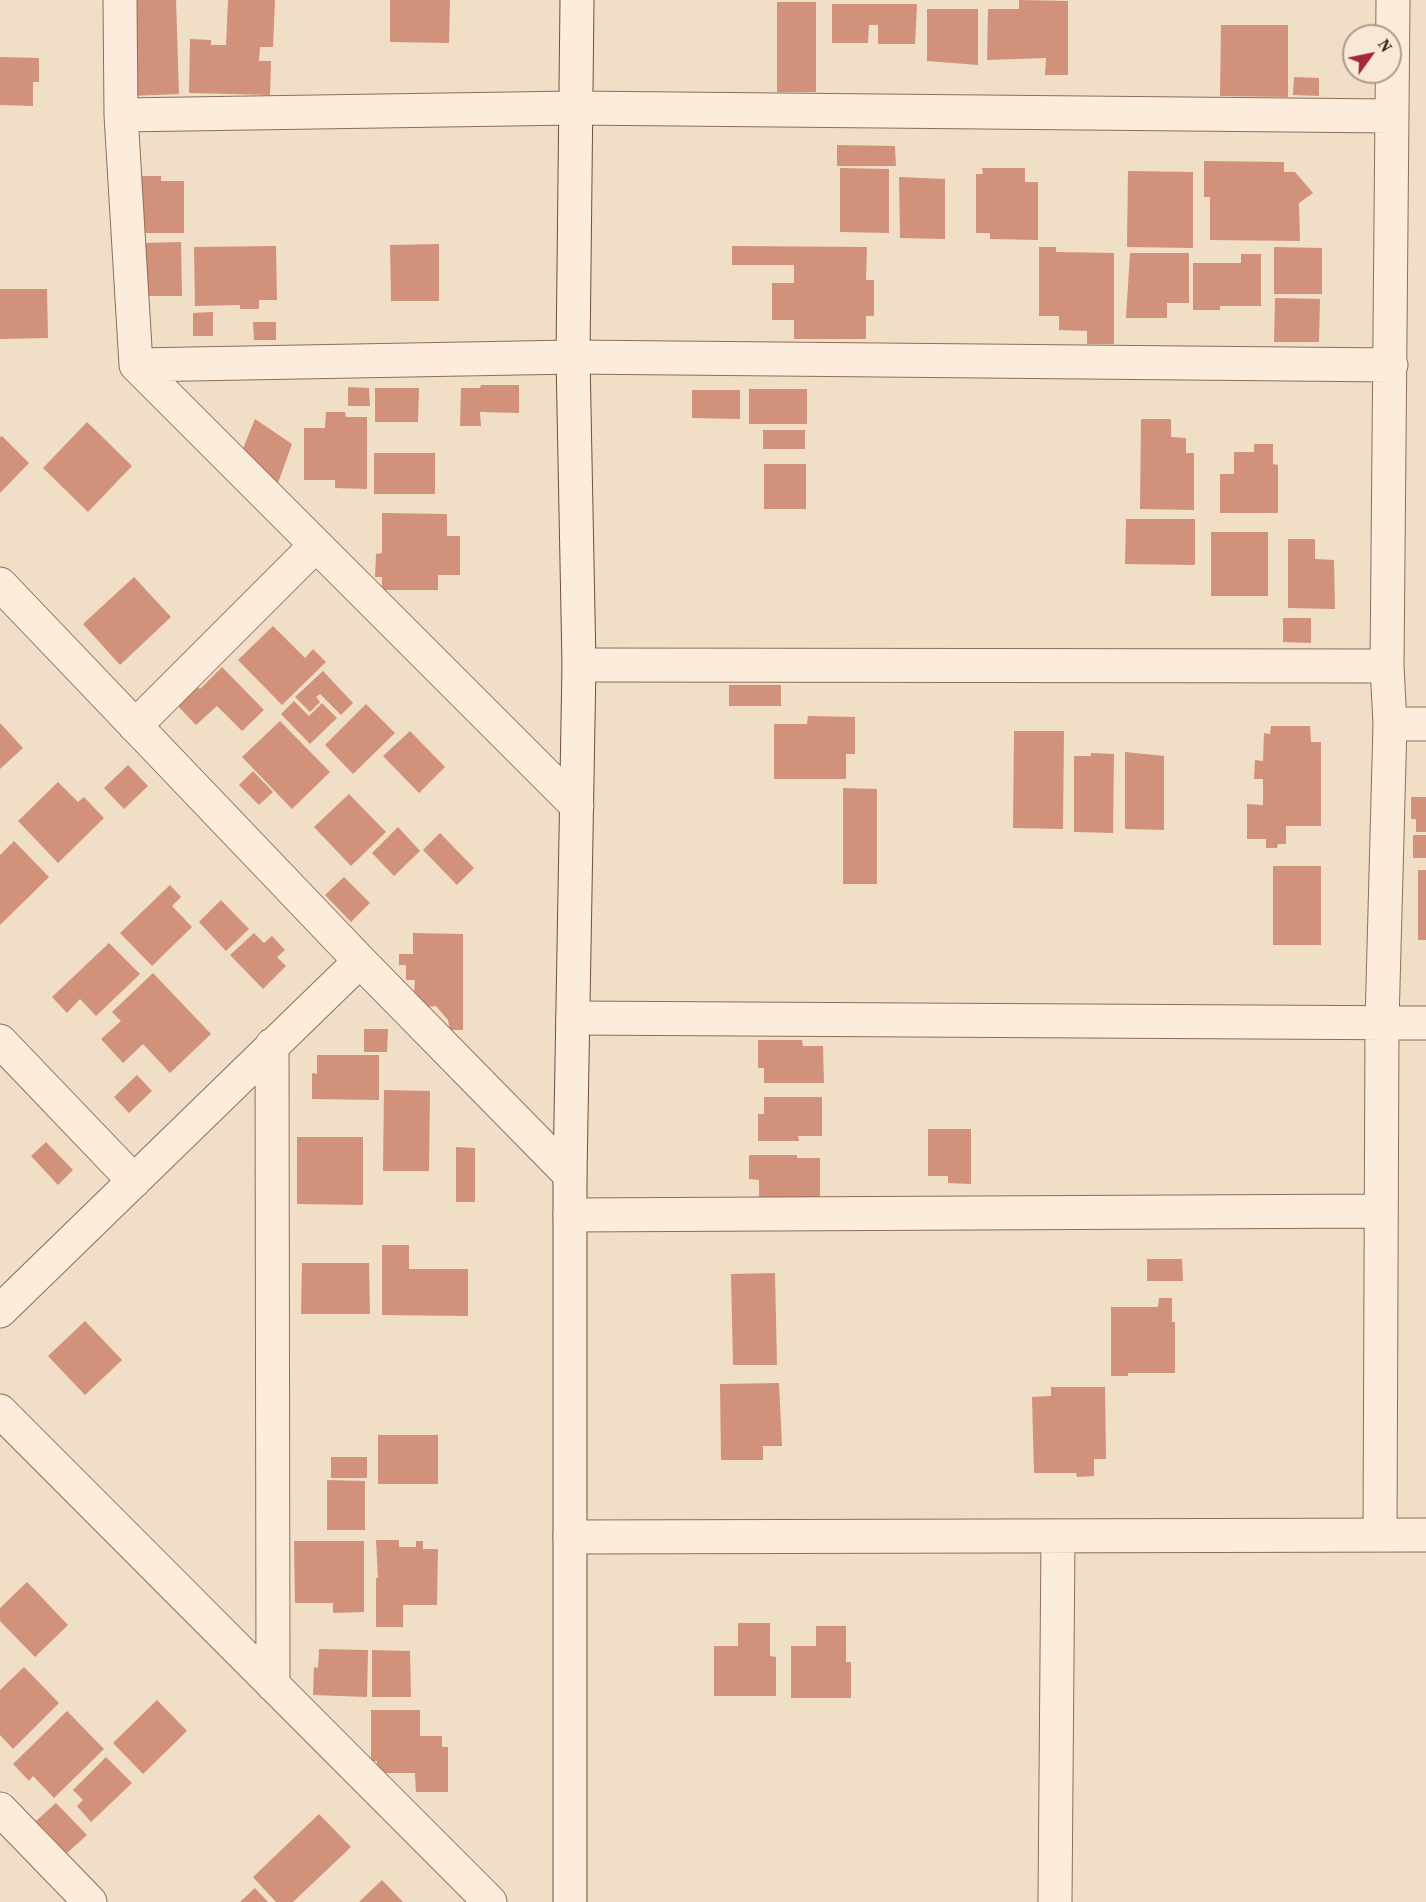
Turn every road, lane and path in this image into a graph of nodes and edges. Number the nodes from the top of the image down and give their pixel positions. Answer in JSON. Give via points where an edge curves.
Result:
{"nodes":[{"id":1,"x":120,"y":0,"type":"edge"},
{"id":2,"x":577,"y":0,"type":"edge"},
{"id":3,"x":1393,"y":0,"type":"edge"},
{"id":4,"x":575,"y":108,"type":"junction"},
{"id":5,"x":121,"y":115,"type":"junction"},
{"id":6,"x":1390,"y":116,"type":"junction"},
{"id":7,"x":573,"y":357,"type":"junction"},
{"id":8,"x":136,"y":365,"type":"junction"},
{"id":9,"x":1391,"y":365,"type":"junction"},
{"id":10,"x":315,"y":546,"type":"junction"},
{"id":11,"x":0,"y":584,"type":"edge"},
{"id":12,"x":579,"y":665,"type":"junction"},
{"id":13,"x":1387,"y":666,"type":"junction"},
{"id":14,"x":1390,"y":724,"type":"junction"},
{"id":15,"x":1426,"y":724,"type":"edge"},
{"id":16,"x":135,"y":726,"type":"junction"},
{"id":17,"x":578,"y":806,"type":"junction"},
{"id":18,"x":360,"y":961,"type":"junction"},
{"id":19,"x":573,"y":1018,"type":"junction"},
{"id":20,"x":1382,"y":1023,"type":"junction"},
{"id":21,"x":1426,"y":1023,"type":"edge"},
{"id":22,"x":0,"y":1041,"type":"edge"},
{"id":23,"x":272,"y":1045,"type":"junction"},
{"id":24,"x":570,"y":1175,"type":"junction"},
{"id":25,"x":134,"y":1182,"type":"junction"},
{"id":26,"x":1381,"y":1211,"type":"junction"},
{"id":27,"x":570,"y":1215,"type":"junction"},
{"id":28,"x":0,"y":1311,"type":"edge"},
{"id":29,"x":0,"y":1411,"type":"edge"},
{"id":30,"x":1380,"y":1535,"type":"junction"},
{"id":31,"x":1426,"y":1535,"type":"edge"},
{"id":32,"x":1058,"y":1536,"type":"junction"},
{"id":33,"x":570,"y":1537,"type":"junction"},
{"id":34,"x":273,"y":1685,"type":"junction"},
{"id":35,"x":0,"y":1809,"type":"edge"},
{"id":36,"x":90,"y":1902,"type":"edge"},
{"id":37,"x":490,"y":1902,"type":"edge"},
{"id":38,"x":570,"y":1902,"type":"edge"},
{"id":39,"x":1055,"y":1902,"type":"edge"}],
"edges":[{"from":1,"to":5,"type":"street"},
{"from":2,"to":4,"type":"street"},
{"from":3,"to":6,"type":"street"},
{"from":4,"to":5,"type":"street"},
{"from":4,"to":6,"type":"street"},
{"from":4,"to":7,"type":"street"},
{"from":5,"to":8,"type":"street"},
{"from":6,"to":9,"type":"street"},
{"from":7,"to":8,"type":"street"},
{"from":7,"to":9,"type":"street"},
{"from":7,"to":12,"type":"street"},
{"from":8,"to":10,"type":"street"},
{"from":9,"to":13,"type":"street"},
{"from":10,"to":16,"type":"street"},
{"from":10,"to":17,"type":"street"},
{"from":11,"to":16,"type":"street"},
{"from":12,"to":13,"type":"street"},
{"from":12,"to":17,"type":"street"},
{"from":13,"to":14,"type":"street"},
{"from":14,"to":15,"type":"street"},
{"from":14,"to":20,"type":"street"},
{"from":16,"to":18,"type":"street"},
{"from":17,"to":19,"type":"street"},
{"from":18,"to":23,"type":"street"},
{"from":18,"to":24,"type":"street"},
{"from":19,"to":20,"type":"street"},
{"from":19,"to":24,"type":"street"},
{"from":20,"to":21,"type":"street"},
{"from":20,"to":26,"type":"street"},
{"from":22,"to":25,"type":"street"},
{"from":23,"to":25,"type":"street"},
{"from":23,"to":34,"type":"street"},
{"from":24,"to":27,"type":"street"},
{"from":25,"to":28,"type":"street"},
{"from":26,"to":27,"type":"street"},
{"from":26,"to":30,"type":"street"},
{"from":27,"to":33,"type":"street"},
{"from":29,"to":34,"type":"street"},
{"from":30,"to":31,"type":"street"},
{"from":30,"to":32,"type":"street"},
{"from":32,"to":33,"type":"street"},
{"from":32,"to":39,"type":"street"},
{"from":33,"to":38,"type":"street"},
{"from":34,"to":37,"type":"street"},
{"from":35,"to":36,"type":"street"}]}
